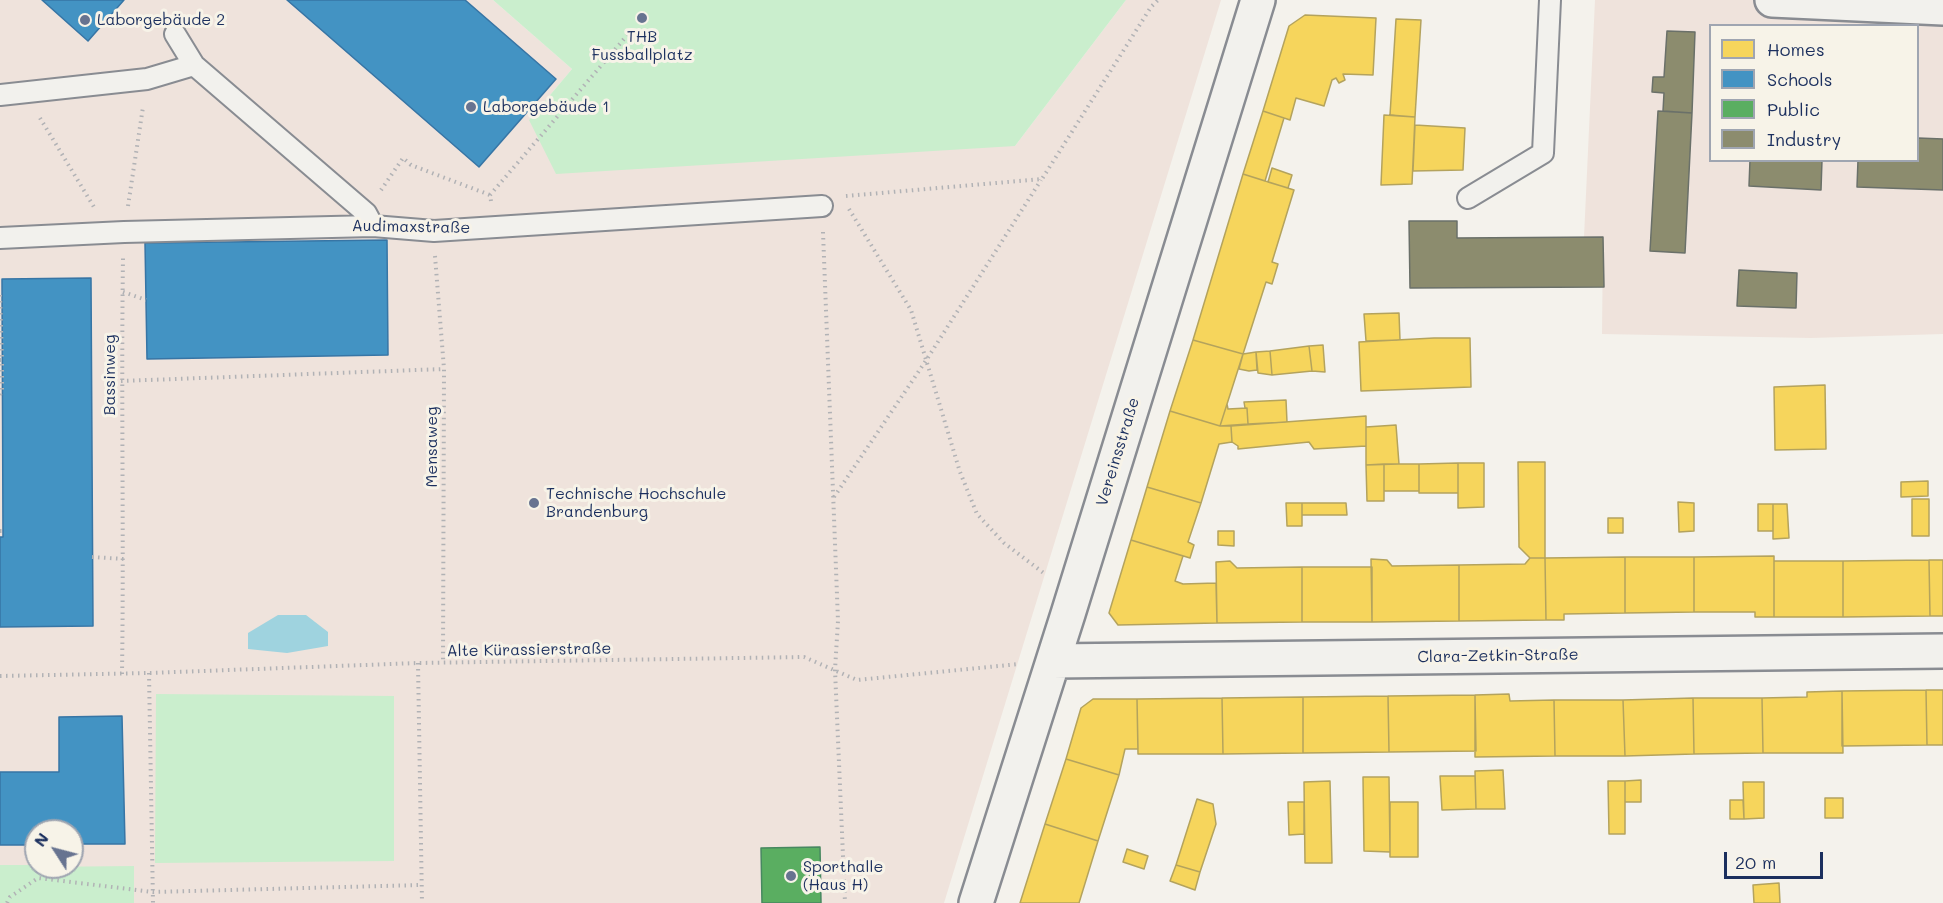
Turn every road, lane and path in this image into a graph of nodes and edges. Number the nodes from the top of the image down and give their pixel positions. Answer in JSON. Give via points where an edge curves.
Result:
{"nodes":[{"id":1,"x":1158,"y":0,"type":"edge"},
{"id":2,"x":1258,"y":0,"type":"edge"},
{"id":3,"x":1550,"y":0,"type":"edge"},
{"id":4,"x":1772,"y":0,"type":"edge"},
{"id":5,"x":1943,"y":8,"type":"edge"},
{"id":6,"x":630,"y":32,"type":"dead end"},
{"id":7,"x":175,"y":34,"type":"dead end"},
{"id":8,"x":194,"y":65,"type":"junction"},
{"id":9,"x":147,"y":79,"type":"junction"},
{"id":10,"x":25,"y":92,"type":"junction"},
{"id":11,"x":0,"y":95,"type":"edge"},
{"id":12,"x":1042,"y":179,"type":"junction"},
{"id":13,"x":490,"y":195,"type":"junction"},
{"id":14,"x":1468,"y":198,"type":"dead end"},
{"id":15,"x":822,"y":206,"type":"joint"},
{"id":16,"x":369,"y":220,"type":"junction"},
{"id":17,"x":495,"y":227,"type":"junction"},
{"id":18,"x":434,"y":231,"type":"junction"},
{"id":19,"x":117,"y":233,"type":"junction"},
{"id":20,"x":0,"y":238,"type":"edge"},
{"id":21,"x":123,"y":292,"type":"junction"},
{"id":22,"x":0,"y":295,"type":"edge"},
{"id":23,"x":146,"y":300,"type":"dead end"},
{"id":24,"x":927,"y":359,"type":"junction"},
{"id":25,"x":1,"y":360,"type":"edge"},
{"id":26,"x":444,"y":369,"type":"junction"},
{"id":27,"x":122,"y":381,"type":"junction"},
{"id":28,"x":0,"y":395,"type":"edge"},
{"id":29,"x":833,"y":498,"type":"junction"},
{"id":30,"x":92,"y":557,"type":"dead end"},
{"id":31,"x":124,"y":559,"type":"junction"},
{"id":32,"x":1073,"y":595,"type":"junction"},
{"id":33,"x":1943,"y":651,"type":"edge"},
{"id":34,"x":1053,"y":661,"type":"junction"},
{"id":35,"x":418,"y":663,"type":"junction"},
{"id":36,"x":444,"y":663,"type":"junction"},
{"id":37,"x":835,"y":670,"type":"junction"},
{"id":38,"x":149,"y":673,"type":"junction"},
{"id":39,"x":122,"y":674,"type":"junction"},
{"id":40,"x":0,"y":676,"type":"edge"},
{"id":41,"x":421,"y":885,"type":"junction"},
{"id":42,"x":153,"y":892,"type":"junction"},
{"id":43,"x":7,"y":903,"type":"edge"},
{"id":44,"x":153,"y":903,"type":"edge"},
{"id":45,"x":422,"y":903,"type":"edge"},
{"id":46,"x":845,"y":903,"type":"edge"},
{"id":47,"x":976,"y":903,"type":"edge"}],
"edges":[{"from":1,"to":12,"type":"path"},
{"from":2,"to":32,"type":"street","name":"Vereinsstraße"},
{"from":3,"to":14,"type":"lane","via":[[1543,153]]},
{"from":4,"to":5,"type":"street"},
{"from":6,"to":13,"type":"path"},
{"from":7,"to":8,"type":"lane"},
{"from":8,"to":9,"type":"lane"},
{"from":8,"to":16,"type":"lane"},
{"from":9,"to":10,"type":"lane"},
{"from":9,"to":19,"type":"path","name":"Bassinweg"},
{"from":10,"to":11,"type":"lane"},
{"from":10,"to":19,"type":"path"},
{"from":12,"to":24,"type":"path"},
{"from":12,"to":24,"type":"path","via":[[840,196],[911,310]]},
{"from":13,"to":16,"type":"path","via":[[411,165],[403,158]]},
{"from":13,"to":17,"type":"path"},
{"from":15,"to":17,"type":"lane","name":"Audimaxstraße"},
{"from":15,"to":29,"type":"path"},
{"from":16,"to":18,"type":"lane","name":"Audimaxstraße"},
{"from":16,"to":19,"type":"lane","name":"Audimaxstraße"},
{"from":17,"to":18,"type":"lane","name":"Audimaxstraße"},
{"from":18,"to":26,"type":"path","name":"Mensaweg"},
{"from":19,"to":20,"type":"lane","name":"Audimaxstraße"},
{"from":19,"to":21,"type":"path","name":"Bassinweg"},
{"from":21,"to":23,"type":"path"},
{"from":21,"to":27,"type":"path","name":"Bassinweg"},
{"from":22,"to":25,"type":"path"},
{"from":24,"to":29,"type":"path"},
{"from":24,"to":32,"type":"path","via":[[976,514],[1004,543]]},
{"from":25,"to":28,"type":"path"},
{"from":26,"to":27,"type":"path"},
{"from":26,"to":36,"type":"path","name":"Mensaweg"},
{"from":27,"to":31,"type":"path","name":"Bassinweg"},
{"from":29,"to":37,"type":"path","via":[[838,621]]},
{"from":30,"to":31,"type":"path"},
{"from":31,"to":39,"type":"path","name":"Bassinweg"},
{"from":32,"to":34,"type":"street","name":"Vereinsstraße"},
{"from":33,"to":34,"type":"street","name":"Clara-Zetkin-Straße"},
{"from":34,"to":37,"type":"path","name":"Alte Kürassierstraße","via":[[857,680]]},
{"from":34,"to":47,"type":"street","name":"Vereinsstraße"},
{"from":35,"to":36,"type":"path","name":"Alte Kürassierstraße"},
{"from":35,"to":38,"type":"path","name":"Alte Kürassierstraße"},
{"from":35,"to":41,"type":"path"},
{"from":36,"to":37,"type":"path","name":"Alte Kürassierstraße","via":[[804,657]]},
{"from":37,"to":46,"type":"path"},
{"from":38,"to":39,"type":"path","name":"Alte Kürassierstraße"},
{"from":38,"to":42,"type":"path"},
{"from":39,"to":40,"type":"path","name":"Alte Kürassierstraße"},
{"from":41,"to":42,"type":"path"},
{"from":41,"to":45,"type":"path"},
{"from":42,"to":43,"type":"path","via":[[38,878]]},
{"from":42,"to":44,"type":"path"}]}
